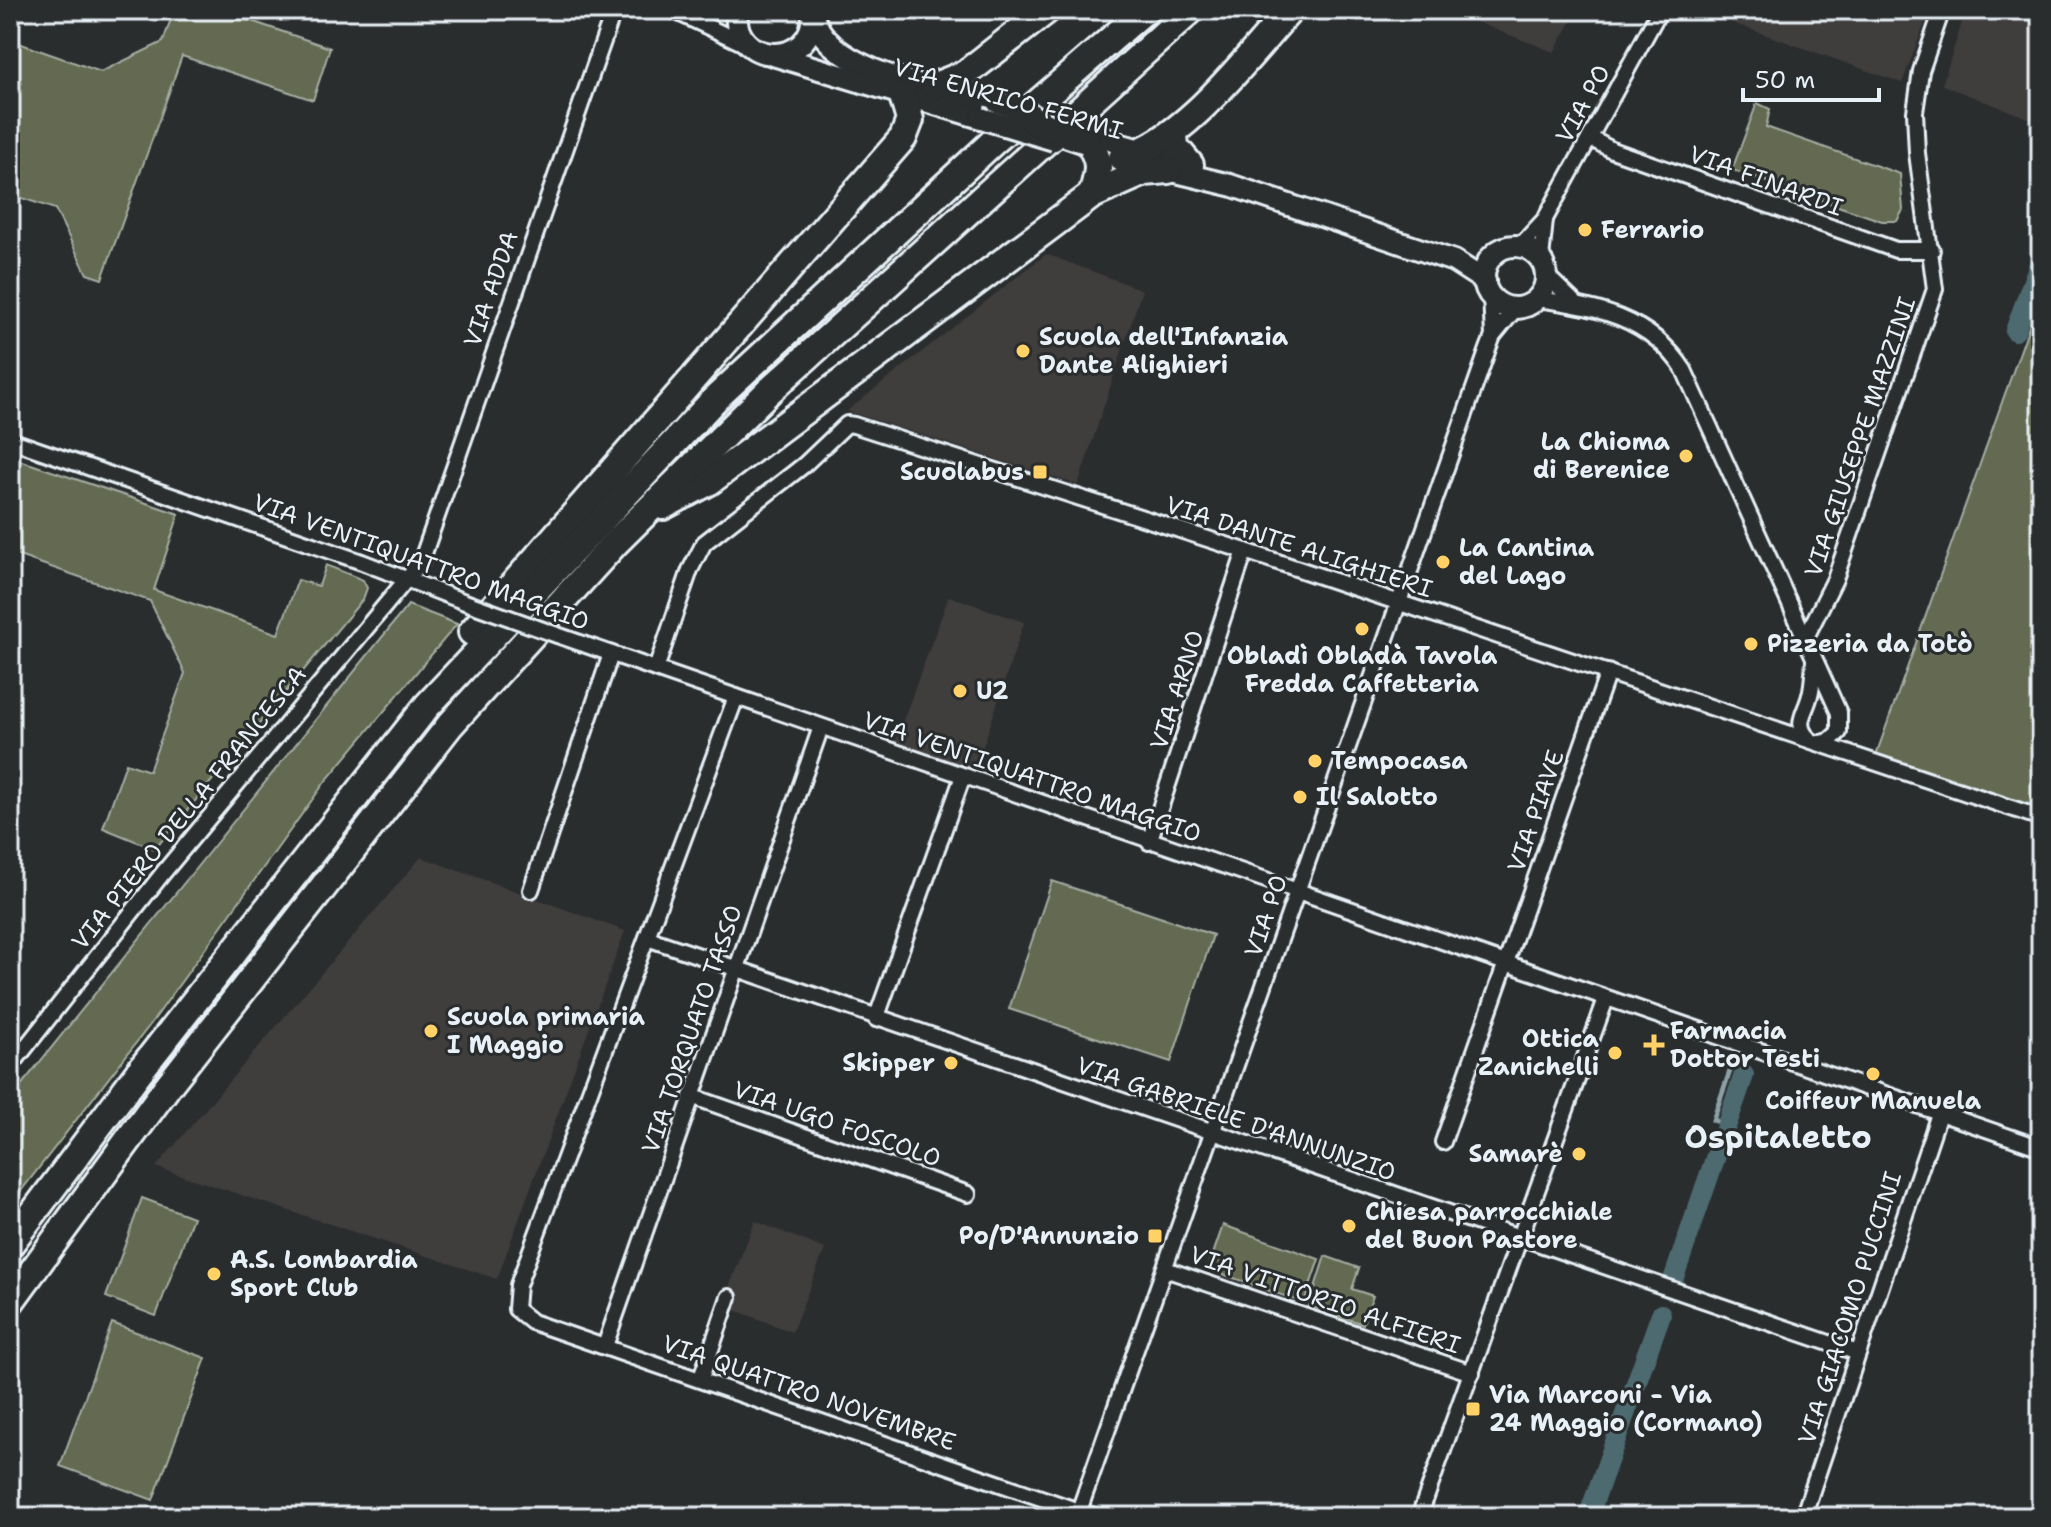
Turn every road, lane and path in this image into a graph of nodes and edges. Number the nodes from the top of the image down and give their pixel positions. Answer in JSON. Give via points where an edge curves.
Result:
{"nodes":[{"id":1,"x":614,"y":10,"type":"edge"},
{"id":2,"x":672,"y":10,"type":"edge"},
{"id":3,"x":737,"y":10,"type":"edge"},
{"id":4,"x":1047,"y":10,"type":"edge"},
{"id":5,"x":1145,"y":10,"type":"edge"},
{"id":6,"x":1191,"y":10,"type":"edge"},
{"id":7,"x":1290,"y":10,"type":"edge"},
{"id":8,"x":1660,"y":10,"type":"edge"},
{"id":9,"x":1942,"y":10,"type":"edge"},
{"id":10,"x":813,"y":13,"type":"edge"},
{"id":11,"x":751,"y":48,"type":"junction"},
{"id":12,"x":773,"y":55,"type":"junction"},
{"id":13,"x":935,"y":86,"type":"junction"},
{"id":14,"x":903,"y":96,"type":"junction"},
{"id":15,"x":1008,"y":106,"type":"joint"},
{"id":16,"x":1174,"y":135,"type":"junction"},
{"id":17,"x":1590,"y":138,"type":"junction"},
{"id":18,"x":1089,"y":143,"type":"junction"},
{"id":19,"x":1133,"y":155,"type":"junction"},
{"id":20,"x":1179,"y":167,"type":"junction"},
{"id":21,"x":1092,"y":195,"type":"junction"},
{"id":22,"x":1545,"y":219,"type":"junction"},
{"id":23,"x":1520,"y":246,"type":"junction"},
{"id":24,"x":1932,"y":250,"type":"junction"},
{"id":25,"x":1496,"y":252,"type":"junction"},
{"id":26,"x":1454,"y":261,"type":"junction"},
{"id":27,"x":1544,"y":267,"type":"junction"},
{"id":28,"x":1488,"y":288,"type":"junction"},
{"id":29,"x":1537,"y":299,"type":"junction"},
{"id":30,"x":1575,"y":304,"type":"junction"},
{"id":31,"x":1516,"y":308,"type":"junction"},
{"id":32,"x":1493,"y":336,"type":"junction"},
{"id":33,"x":10,"y":440,"type":"edge"},
{"id":34,"x":639,"y":519,"type":"junction"},
{"id":35,"x":1245,"y":551,"type":"junction"},
{"id":36,"x":406,"y":580,"type":"junction"},
{"id":37,"x":1399,"y":603,"type":"junction"},
{"id":38,"x":1805,"y":639,"type":"junction"},
{"id":39,"x":611,"y":654,"type":"junction"},
{"id":40,"x":1814,"y":659,"type":"junction"},
{"id":41,"x":656,"y":669,"type":"junction"},
{"id":42,"x":1608,"y":672,"type":"junction"},
{"id":43,"x":736,"y":697,"type":"junction"},
{"id":44,"x":427,"y":706,"type":"junction"},
{"id":45,"x":821,"y":727,"type":"junction"},
{"id":46,"x":1815,"y":741,"type":"junction"},
{"id":47,"x":963,"y":776,"type":"junction"},
{"id":48,"x":2041,"y":818,"type":"edge"},
{"id":49,"x":1149,"y":842,"type":"junction"},
{"id":50,"x":531,"y":890,"type":"dead end"},
{"id":51,"x":1297,"y":893,"type":"junction"},
{"id":52,"x":647,"y":938,"type":"junction"},
{"id":53,"x":1506,"y":965,"type":"junction"},
{"id":54,"x":736,"y":970,"type":"junction"},
{"id":55,"x":1606,"y":999,"type":"junction"},
{"id":56,"x":876,"y":1019,"type":"junction"},
{"id":57,"x":10,"y":1067,"type":"edge"},
{"id":58,"x":691,"y":1096,"type":"junction"},
{"id":59,"x":1939,"y":1114,"type":"junction"},
{"id":60,"x":1213,"y":1133,"type":"junction"},
{"id":61,"x":1443,"y":1142,"type":"dead end"},
{"id":62,"x":2041,"y":1148,"type":"edge"},
{"id":63,"x":968,"y":1194,"type":"dead end"},
{"id":64,"x":1521,"y":1238,"type":"junction"},
{"id":65,"x":10,"y":1244,"type":"edge"},
{"id":66,"x":1165,"y":1269,"type":"junction"},
{"id":67,"x":729,"y":1297,"type":"dead end"},
{"id":68,"x":10,"y":1302,"type":"edge"},
{"id":69,"x":605,"y":1346,"type":"junction"},
{"id":70,"x":1858,"y":1353,"type":"junction"},
{"id":71,"x":1472,"y":1373,"type":"junction"},
{"id":72,"x":701,"y":1378,"type":"junction"},
{"id":73,"x":1079,"y":1511,"type":"junction"},
{"id":74,"x":1096,"y":1517,"type":"edge"},
{"id":75,"x":1419,"y":1517,"type":"edge"},
{"id":76,"x":1803,"y":1517,"type":"edge"}],
"edges":[{"from":1,"to":36,"type":"street","name":"VIA ADDA","via":[[426,549]]},
{"from":2,"to":11,"type":"street"},
{"from":3,"to":11,"type":"street","via":[[740,34]]},
{"from":4,"to":13,"type":"highway","via":[[965,74]]},
{"from":5,"to":44,"type":"highway","via":[[993,142],[715,399]]},
{"from":6,"to":34,"type":"highway","via":[[791,371]]},
{"from":7,"to":16,"type":"highway"},
{"from":8,"to":17,"type":"street","name":"VIA PO"},
{"from":9,"to":24,"type":"street","name":"VIA GIUSEPPE MAZZINI","via":[[1921,71],[1915,112]]},
{"from":10,"to":12,"type":"street","via":[[811,31],[802,44]]},
{"from":10,"to":13,"type":"street","name":"VIA ENRICO FERMI","via":[[825,41],[849,60]]},
{"from":11,"to":12,"type":"street","name":"VIA ENRICO FERMI"},
{"from":12,"to":14,"type":"street","name":"VIA ENRICO FERMI"},
{"from":13,"to":15,"type":"street","name":"VIA ENRICO FERMI"},
{"from":14,"to":18,"type":"street","name":"VIA ENRICO FERMI","bridge":true},
{"from":14,"to":44,"type":"highway","via":[[910,120],[903,138],[450,656]]},
{"from":15,"to":18,"type":"highway","bridge":true},
{"from":16,"to":19,"type":"highway"},
{"from":16,"to":20,"type":"highway"},
{"from":17,"to":22,"type":"street","name":"VIA PO"},
{"from":17,"to":24,"type":"street","name":"VIA FINARDI","via":[[1896,250]]},
{"from":18,"to":19,"type":"street","name":"VIA ENRICO FERMI"},
{"from":18,"to":21,"type":"highway","via":[[1100,170]]},
{"from":19,"to":20,"type":"street","name":"VIA ENRICO FERMI"},
{"from":20,"to":21,"type":"highway","via":[[1144,172]]},
{"from":20,"to":26,"type":"street","name":"VIA ENRICO FERMI"},
{"from":21,"to":34,"type":"highway","via":[[710,481]]},
{"from":22,"to":23,"type":"street","name":"VIA PO"},
{"from":22,"to":27,"type":"street","name":"VIA PO"},
{"from":23,"to":25,"type":"street"},
{"from":23,"to":27,"type":"street"},
{"from":24,"to":38,"type":"street","name":"VIA GIUSEPPE MAZZINI","via":[[1935,289],[1929,314],[1835,579]]},
{"from":25,"to":26,"type":"street"},
{"from":25,"to":28,"type":"street","via":[[1485,271]]},
{"from":26,"to":28,"type":"street","name":"VIA ENRICO FERMI"},
{"from":27,"to":29,"type":"street"},
{"from":27,"to":30,"type":"street"},
{"from":28,"to":31,"type":"street","via":[[1498,302]]},
{"from":28,"to":32,"type":"street","name":"VIA PO"},
{"from":29,"to":30,"type":"street"},
{"from":29,"to":31,"type":"street"},
{"from":30,"to":38,"type":"street","via":[[1641,326],[1674,354]]},
{"from":31,"to":32,"type":"street","name":"VIA PO"},
{"from":32,"to":37,"type":"street","name":"VIA PO"},
{"from":33,"to":36,"type":"street","name":"VIA VENTIQUATTRO MAGGIO"},
{"from":34,"to":68,"type":"highway","via":[[450,725],[167,1087]]},
{"from":35,"to":37,"type":"street","name":"VIA DANTE ALIGHIERI"},
{"from":35,"to":41,"type":"street","name":"VIA DANTE ALIGHIERI","via":[[847,424],[704,543]]},
{"from":35,"to":49,"type":"street","name":"VIA ARNO"},
{"from":36,"to":39,"type":"street","name":"VIA VENTIQUATTRO MAGGIO","bridge":true},
{"from":36,"to":57,"type":"street","name":"VIA PIERO DELLA FRANCESCA","via":[[172,861]]},
{"from":37,"to":42,"type":"street","name":"VIA DANTE ALIGHIERI"},
{"from":37,"to":51,"type":"street","name":"VIA PO"},
{"from":38,"to":40,"type":"street"},
{"from":39,"to":41,"type":"street","name":"VIA VENTIQUATTRO MAGGIO"},
{"from":39,"to":50,"type":"street"},
{"from":40,"to":46,"type":"street","via":[[1810,696],[1800,720],[1802,731]]},
{"from":40,"to":46,"type":"street","via":[[1841,719],[1835,737]]},
{"from":41,"to":43,"type":"street","name":"VIA VENTIQUATTRO MAGGIO"},
{"from":42,"to":46,"type":"street","name":"VIA DANTE ALIGHIERI"},
{"from":42,"to":53,"type":"street","name":"VIA PIAVE"},
{"from":43,"to":45,"type":"street","name":"VIA VENTIQUATTRO MAGGIO"},
{"from":43,"to":52,"type":"street"},
{"from":44,"to":65,"type":"highway"},
{"from":45,"to":47,"type":"street","name":"VIA VENTIQUATTRO MAGGIO"},
{"from":45,"to":54,"type":"street","name":"VIA TORQUATO TASSO"},
{"from":46,"to":48,"type":"street","name":"VIA DANTE ALIGHIERI"},
{"from":47,"to":49,"type":"street","name":"VIA VENTIQUATTRO MAGGIO"},
{"from":47,"to":56,"type":"street"},
{"from":49,"to":51,"type":"street","name":"VIA VENTIQUATTRO MAGGIO"},
{"from":51,"to":53,"type":"street","name":"VIA VENTIQUATTRO MAGGIO"},
{"from":51,"to":60,"type":"street","name":"VIA PO"},
{"from":52,"to":54,"type":"street","name":"VIA GABRIELE D'ANNUNZIO"},
{"from":52,"to":69,"type":"street","name":"VIA QUATTRO NOVEMBRE","via":[[514,1305],[525,1320]]},
{"from":53,"to":55,"type":"street","name":"VIA VENTIQUATTRO MAGGIO"},
{"from":53,"to":61,"type":"street","name":"VIA PIAVE"},
{"from":54,"to":56,"type":"street","name":"VIA GABRIELE D'ANNUNZIO"},
{"from":54,"to":58,"type":"street","name":"VIA TORQUATO TASSO"},
{"from":55,"to":59,"type":"street","name":"VIA VENTIQUATTRO MAGGIO"},
{"from":55,"to":64,"type":"street"},
{"from":56,"to":60,"type":"street","name":"VIA GABRIELE D'ANNUNZIO"},
{"from":58,"to":63,"type":"street","name":"VIA UGO FOSCOLO"},
{"from":58,"to":69,"type":"street","name":"VIA TORQUATO TASSO"},
{"from":59,"to":62,"type":"street","name":"VIA VENTIQUATTRO MAGGIO"},
{"from":59,"to":70,"type":"street","name":"VIA GIACOMO PUCCINI"},
{"from":60,"to":64,"type":"street","name":"VIA GABRIELE D'ANNUNZIO"},
{"from":60,"to":66,"type":"street","name":"VIA PO"},
{"from":64,"to":70,"type":"street","name":"VIA GABRIELE D'ANNUNZIO"},
{"from":64,"to":71,"type":"street"},
{"from":66,"to":71,"type":"street","name":"VIA VITTORIO ALFIERI"},
{"from":66,"to":73,"type":"street","name":"VIA PO"},
{"from":67,"to":72,"type":"street"},
{"from":69,"to":72,"type":"street","name":"VIA QUATTRO NOVEMBRE"},
{"from":70,"to":76,"type":"street","name":"VIA GIACOMO PUCCINI"},
{"from":71,"to":75,"type":"street"},
{"from":72,"to":73,"type":"street","name":"VIA QUATTRO NOVEMBRE"},
{"from":73,"to":74,"type":"street","name":"VIA QUATTRO NOVEMBRE"}]}
